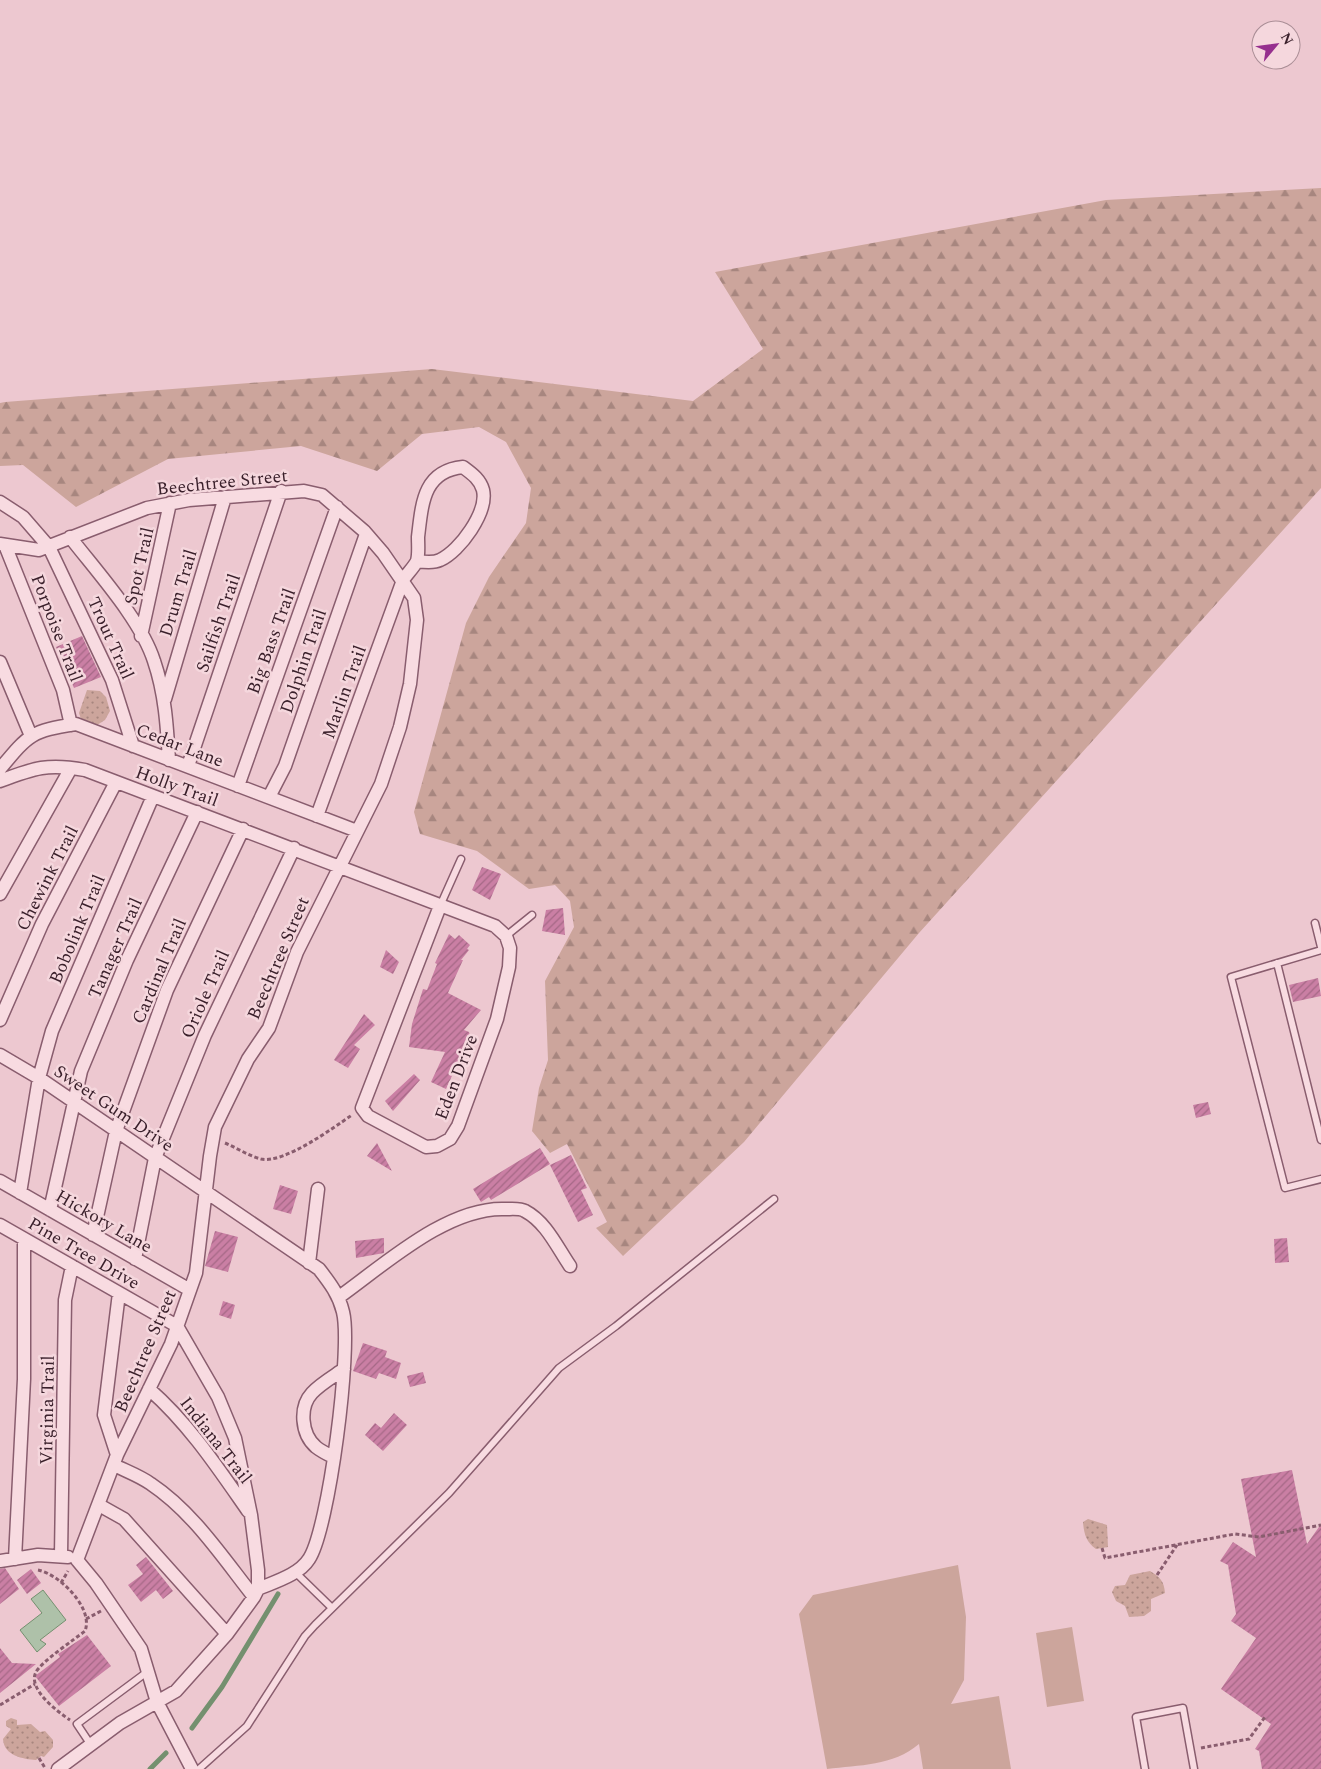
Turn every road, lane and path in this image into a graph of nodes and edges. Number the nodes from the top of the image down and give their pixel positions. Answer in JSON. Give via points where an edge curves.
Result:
{"nodes":[{"id":1,"x":281,"y":491,"type":"junction"},
{"id":2,"x":225,"y":497,"type":"junction"},
{"id":3,"x":0,"y":502,"type":"edge"},
{"id":4,"x":170,"y":504,"type":"junction"},
{"id":5,"x":337,"y":508,"type":"junction"},
{"id":6,"x":366,"y":534,"type":"junction"},
{"id":7,"x":70,"y":537,"type":"junction"},
{"id":8,"x":2,"y":544,"type":"edge"},
{"id":9,"x":49,"y":547,"type":"junction"},
{"id":10,"x":417,"y":560,"type":"junction"},
{"id":11,"x":403,"y":580,"type":"junction"},
{"id":12,"x":141,"y":636,"type":"junction"},
{"id":13,"x":0,"y":662,"type":"edge"},
{"id":14,"x":165,"y":699,"type":"junction"},
{"id":15,"x":71,"y":725,"type":"junction"},
{"id":16,"x":31,"y":736,"type":"junction"},
{"id":17,"x":134,"y":746,"type":"junction"},
{"id":18,"x":170,"y":760,"type":"junction"},
{"id":19,"x":188,"y":766,"type":"junction"},
{"id":20,"x":0,"y":768,"type":"edge"},
{"id":21,"x":71,"y":768,"type":"junction"},
{"id":22,"x":0,"y":781,"type":"edge"},
{"id":23,"x":116,"y":782,"type":"junction"},
{"id":24,"x":238,"y":786,"type":"junction"},
{"id":25,"x":153,"y":796,"type":"junction"},
{"id":26,"x":269,"y":797,"type":"junction"},
{"id":27,"x":197,"y":812,"type":"junction"},
{"id":28,"x":317,"y":816,"type":"junction"},
{"id":29,"x":243,"y":829,"type":"junction"},
{"id":30,"x":357,"y":831,"type":"junction"},
{"id":31,"x":294,"y":848,"type":"junction"},
{"id":32,"x":461,"y":859,"type":"dead end"},
{"id":33,"x":340,"y":865,"type":"junction"},
{"id":34,"x":0,"y":894,"type":"edge"},
{"id":35,"x":440,"y":906,"type":"junction"},
{"id":36,"x":532,"y":915,"type":"dead end"},
{"id":37,"x":1315,"y":923,"type":"dead end"},
{"id":38,"x":506,"y":936,"type":"junction"},
{"id":39,"x":1321,"y":948,"type":"edge"},
{"id":40,"x":1277,"y":963,"type":"junction"},
{"id":41,"x":0,"y":1020,"type":"edge"},
{"id":42,"x":0,"y":1055,"type":"edge"},
{"id":43,"x":39,"y":1078,"type":"junction"},
{"id":44,"x":74,"y":1102,"type":"junction"},
{"id":45,"x":362,"y":1108,"type":"junction"},
{"id":46,"x":116,"y":1131,"type":"junction"},
{"id":47,"x":213,"y":1138,"type":"junction"},
{"id":48,"x":1321,"y":1140,"type":"edge"},
{"id":49,"x":155,"y":1158,"type":"junction"},
{"id":50,"x":1321,"y":1179,"type":"edge"},
{"id":51,"x":0,"y":1181,"type":"edge"},
{"id":52,"x":318,"y":1189,"type":"dead end"},
{"id":53,"x":206,"y":1192,"type":"junction"},
{"id":54,"x":20,"y":1193,"type":"junction"},
{"id":55,"x":774,"y":1199,"type":"dead end"},
{"id":56,"x":50,"y":1210,"type":"junction"},
{"id":57,"x":0,"y":1225,"type":"edge"},
{"id":58,"x":94,"y":1235,"type":"junction"},
{"id":59,"x":24,"y":1239,"type":"junction"},
{"id":60,"x":135,"y":1259,"type":"junction"},
{"id":61,"x":309,"y":1263,"type":"junction"},
{"id":62,"x":72,"y":1266,"type":"junction"},
{"id":63,"x":570,"y":1266,"type":"dead end"},
{"id":64,"x":190,"y":1290,"type":"junction"},
{"id":65,"x":119,"y":1293,"type":"junction"},
{"id":66,"x":339,"y":1297,"type":"junction"},
{"id":67,"x":177,"y":1326,"type":"junction"},
{"id":68,"x":344,"y":1369,"type":"junction"},
{"id":69,"x":149,"y":1389,"type":"junction"},
{"id":70,"x":333,"y":1457,"type":"junction"},
{"id":71,"x":116,"y":1460,"type":"junction"},
{"id":72,"x":99,"y":1505,"type":"junction"},
{"id":73,"x":251,"y":1515,"type":"junction"},
{"id":74,"x":1321,"y":1525,"type":"edge"},
{"id":75,"x":1178,"y":1545,"type":"junction"},
{"id":76,"x":1102,"y":1548,"type":"dead end"},
{"id":77,"x":61,"y":1555,"type":"junction"},
{"id":78,"x":21,"y":1557,"type":"junction"},
{"id":79,"x":78,"y":1560,"type":"junction"},
{"id":80,"x":0,"y":1561,"type":"edge"},
{"id":81,"x":295,"y":1572,"type":"junction"},
{"id":82,"x":1157,"y":1575,"type":"dead end"},
{"id":83,"x":256,"y":1593,"type":"junction"},
{"id":84,"x":332,"y":1608,"type":"junction"},
{"id":85,"x":227,"y":1634,"type":"junction"},
{"id":86,"x":147,"y":1672,"type":"junction"},
{"id":87,"x":35,"y":1684,"type":"junction"},
{"id":88,"x":157,"y":1702,"type":"junction"},
{"id":89,"x":0,"y":1705,"type":"edge"},
{"id":90,"x":1265,"y":1717,"type":"dead end"},
{"id":91,"x":77,"y":1724,"type":"junction"},
{"id":92,"x":91,"y":1745,"type":"junction"},
{"id":93,"x":1190,"y":1750,"type":"junction"},
{"id":94,"x":39,"y":1758,"type":"dead end"},
{"id":95,"x":46,"y":1769,"type":"edge"},
{"id":96,"x":58,"y":1769,"type":"edge"},
{"id":97,"x":192,"y":1769,"type":"edge"},
{"id":98,"x":199,"y":1769,"type":"edge"},
{"id":99,"x":1145,"y":1769,"type":"edge"},
{"id":100,"x":1194,"y":1769,"type":"edge"}],
"edges":[{"from":1,"to":2,"type":"street","name":"Beechtree Street"},
{"from":1,"to":5,"type":"street","name":"Beechtree Street","via":[[304,490],[322,495]]},
{"from":1,"to":19,"type":"street","name":"Sailfish Trail"},
{"from":2,"to":4,"type":"street","name":"Beechtree Street"},
{"from":2,"to":14,"type":"street","name":"Drum Trail"},
{"from":3,"to":9,"type":"street","name":"Trout Trail","via":[[23,517]]},
{"from":4,"to":7,"type":"street","name":"Beechtree Street","via":[[147,508]]},
{"from":4,"to":12,"type":"street","name":"Spot Trail"},
{"from":5,"to":6,"type":"street","name":"Beechtree Street"},
{"from":5,"to":24,"type":"street","name":"Big Bass Trail"},
{"from":6,"to":11,"type":"street","name":"Beechtree Street"},
{"from":6,"to":26,"type":"street","name":"Dolphin Trail","via":[[285,766]]},
{"from":7,"to":9,"type":"street","name":"Beechtree Street"},
{"from":7,"to":12,"type":"street"},
{"from":8,"to":9,"type":"street","name":"Beechtree Street","via":[[39,550]]},
{"from":8,"to":15,"type":"street","name":"Porpoise Trail","via":[[63,690]]},
{"from":9,"to":17,"type":"street","name":"Trout Trail","via":[[112,680]]},
{"from":10,"to":10,"type":"street","via":[[426,492],[436,475],[463,467],[476,476],[482,488],[484,501],[479,515],[455,551],[438,561]]},
{"from":10,"to":11,"type":"street","name":"Marlin Trail"},
{"from":11,"to":28,"type":"street","name":"Marlin Trail"},
{"from":11,"to":30,"type":"street","name":"Beechtree Street","via":[[414,598],[417,620],[410,684],[381,784]]},
{"from":12,"to":14,"type":"street","via":[[154,659]]},
{"from":13,"to":16,"type":"street"},
{"from":14,"to":18,"type":"street"},
{"from":15,"to":16,"type":"street","name":"Cedar Lane","via":[[43,730]]},
{"from":15,"to":17,"type":"street","name":"Cedar Lane","via":[[76,724]]},
{"from":16,"to":20,"type":"street","name":"Cedar Lane","via":[[24,739]]},
{"from":17,"to":18,"type":"street","name":"Cedar Lane"},
{"from":18,"to":19,"type":"street","name":"Cedar Lane"},
{"from":19,"to":24,"type":"street","name":"Cedar Lane"},
{"from":21,"to":22,"type":"street","name":"Holly Trail","via":[[58,765],[32,769]]},
{"from":21,"to":23,"type":"street","name":"Holly Trail"},
{"from":21,"to":34,"type":"street"},
{"from":23,"to":25,"type":"street","name":"Holly Trail"},
{"from":23,"to":41,"type":"street","name":"Chewink Trail","via":[[42,924]]},
{"from":24,"to":26,"type":"street","name":"Cedar Lane"},
{"from":25,"to":27,"type":"street","name":"Holly Trail"},
{"from":25,"to":43,"type":"street","name":"Bobolink Trail","via":[[52,1031]]},
{"from":26,"to":28,"type":"street","name":"Cedar Lane"},
{"from":27,"to":29,"type":"street","name":"Holly Trail"},
{"from":27,"to":44,"type":"street","name":"Tanager Trail","via":[[81,1071]]},
{"from":28,"to":30,"type":"street","name":"Cedar Lane"},
{"from":29,"to":31,"type":"street","name":"Holly Trail"},
{"from":29,"to":46,"type":"street","name":"Cardinal Trail","via":[[167,990]]},
{"from":30,"to":33,"type":"street","name":"Beechtree Street"},
{"from":31,"to":33,"type":"street","name":"Holly Trail"},
{"from":31,"to":49,"type":"street","name":"Oriole Trail","via":[[205,1035]]},
{"from":32,"to":35,"type":"lane"},
{"from":33,"to":35,"type":"street"},
{"from":33,"to":47,"type":"street","name":"Beechtree Street","via":[[296,952],[269,1028],[227,1099]]},
{"from":35,"to":38,"type":"street","via":[[495,926]]},
{"from":35,"to":45,"type":"street"},
{"from":36,"to":38,"type":"lane"},
{"from":37,"to":39,"type":"lane"},
{"from":38,"to":45,"type":"street","name":"Eden Drive","via":[[510,948],[509,967],[497,1019],[458,1126],[450,1139],[437,1146],[426,1147],[368,1116]]},
{"from":39,"to":40,"type":"lane"},
{"from":40,"to":48,"type":"lane"},
{"from":40,"to":50,"type":"lane","via":[[1231,977],[1285,1188]]},
{"from":42,"to":43,"type":"street","name":"Sweet Gum Drive"},
{"from":43,"to":44,"type":"street","name":"Sweet Gum Drive"},
{"from":43,"to":54,"type":"street","name":"Bobolink Trail"},
{"from":44,"to":46,"type":"street","name":"Sweet Gum Drive"},
{"from":44,"to":56,"type":"street","name":"Tanager Trail"},
{"from":45,"to":47,"type":"path","via":[[326,1133],[273,1158],[263,1159]]},
{"from":46,"to":49,"type":"street","name":"Sweet Gum Drive"},
{"from":46,"to":58,"type":"street","name":"Cardinal Trail"},
{"from":47,"to":53,"type":"street","name":"Beechtree Street"},
{"from":49,"to":53,"type":"street","name":"Sweet Gum Drive"},
{"from":49,"to":60,"type":"street","name":"Oriole Trail"},
{"from":51,"to":54,"type":"street","name":"Hickory Lane"},
{"from":52,"to":61,"type":"street"},
{"from":53,"to":61,"type":"street","name":"Sweet Gum Drive"},
{"from":53,"to":64,"type":"street","name":"Beechtree Street","via":[[196,1272]]},
{"from":54,"to":56,"type":"street","name":"Hickory Lane"},
{"from":55,"to":84,"type":"lane","via":[[559,1368],[449,1493]]},
{"from":56,"to":58,"type":"street","name":"Hickory Lane"},
{"from":57,"to":59,"type":"street","name":"Pine Tree Drive"},
{"from":58,"to":60,"type":"street","name":"Hickory Lane"},
{"from":59,"to":62,"type":"street","name":"Pine Tree Drive"},
{"from":59,"to":78,"type":"street"},
{"from":60,"to":64,"type":"street","name":"Hickory Lane"},
{"from":61,"to":66,"type":"street","name":"Sweet Gum Drive","via":[[319,1269]]},
{"from":62,"to":65,"type":"street","name":"Pine Tree Drive"},
{"from":62,"to":77,"type":"street","name":"Virginia Trail","via":[[65,1300]]},
{"from":63,"to":66,"type":"street","via":[[540,1221],[523,1209],[498,1208],[469,1213],[425,1236]]},
{"from":64,"to":67,"type":"street","name":"Beechtree Street"},
{"from":65,"to":67,"type":"street","name":"Pine Tree Drive"},
{"from":65,"to":71,"type":"street","via":[[104,1415]]},
{"from":66,"to":68,"type":"street","via":[[344,1314]]},
{"from":67,"to":69,"type":"street","name":"Beechtree Street"},
{"from":67,"to":73,"type":"street","via":[[218,1397],[235,1438]]},
{"from":68,"to":70,"type":"street"},
{"from":68,"to":70,"type":"street","via":[[312,1393],[304,1408],[307,1433],[315,1446]]},
{"from":69,"to":71,"type":"street","name":"Beechtree Street"},
{"from":69,"to":73,"type":"street","name":"Indiana Trail","via":[[207,1452]]},
{"from":70,"to":81,"type":"street","via":[[323,1522],[309,1559]]},
{"from":71,"to":72,"type":"street","name":"Beechtree Street"},
{"from":71,"to":83,"type":"street","via":[[170,1498]]},
{"from":72,"to":79,"type":"street","name":"Beechtree Street"},
{"from":72,"to":85,"type":"street","via":[[124,1519]]},
{"from":73,"to":83,"type":"street","via":[[258,1570]]},
{"from":74,"to":75,"type":"path","via":[[1259,1537],[1235,1534]]},
{"from":75,"to":76,"type":"path","via":[[1105,1558]]},
{"from":75,"to":82,"type":"path"},
{"from":77,"to":78,"type":"street"},
{"from":77,"to":79,"type":"street"},
{"from":78,"to":80,"type":"street"},
{"from":78,"to":87,"type":"path","via":[[36,1570],[47,1572],[73,1595],[84,1611],[87,1626],[36,1671]]},
{"from":79,"to":86,"type":"street","via":[[140,1649]]},
{"from":81,"to":83,"type":"street"},
{"from":81,"to":84,"type":"lane"},
{"from":83,"to":85,"type":"street"},
{"from":84,"to":98,"type":"lane","via":[[305,1636],[247,1726]]},
{"from":85,"to":88,"type":"street","via":[[176,1691]]},
{"from":86,"to":88,"type":"street"},
{"from":86,"to":91,"type":"lane"},
{"from":87,"to":89,"type":"path"},
{"from":87,"to":91,"type":"path","via":[[50,1706]]},
{"from":88,"to":92,"type":"street"},
{"from":88,"to":97,"type":"street"},
{"from":90,"to":93,"type":"path","via":[[1249,1739]]},
{"from":91,"to":92,"type":"lane"},
{"from":92,"to":96,"type":"street"},
{"from":93,"to":99,"type":"lane","via":[[1183,1708],[1136,1717]]},
{"from":93,"to":100,"type":"lane"},
{"from":94,"to":95,"type":"path"}]}
